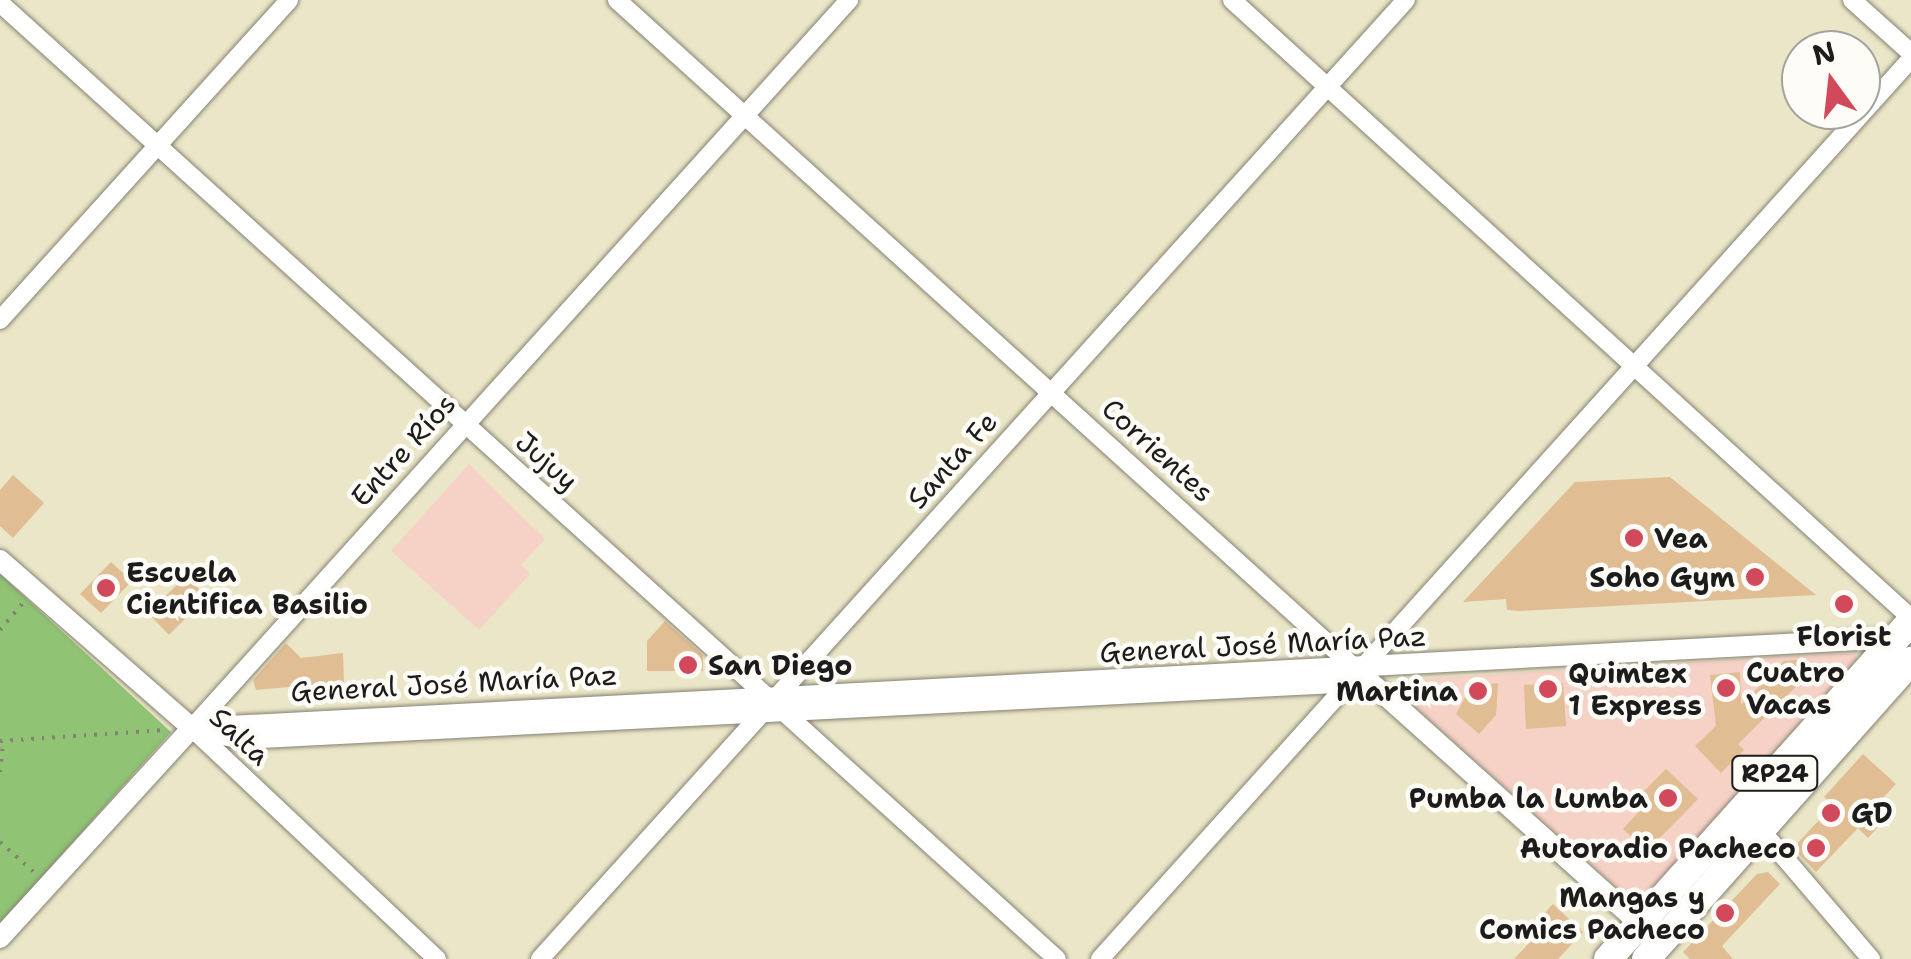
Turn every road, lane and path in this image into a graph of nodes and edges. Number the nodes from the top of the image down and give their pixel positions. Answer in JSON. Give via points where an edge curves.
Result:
{"nodes":[{"id":1,"x":289,"y":0,"type":"edge"},
{"id":2,"x":618,"y":0,"type":"edge"},
{"id":3,"x":849,"y":0,"type":"edge"},
{"id":4,"x":1232,"y":0,"type":"edge"},
{"id":5,"x":1406,"y":0,"type":"edge"},
{"id":6,"x":1852,"y":0,"type":"edge"},
{"id":7,"x":0,"y":4,"type":"edge"},
{"id":8,"x":1911,"y":56,"type":"edge"},
{"id":9,"x":1328,"y":87,"type":"junction"},
{"id":10,"x":745,"y":115,"type":"junction"},
{"id":11,"x":156,"y":144,"type":"junction"},
{"id":12,"x":0,"y":320,"type":"edge"},
{"id":13,"x":1639,"y":364,"type":"junction"},
{"id":14,"x":1052,"y":390,"type":"junction"},
{"id":15,"x":464,"y":423,"type":"junction"},
{"id":16,"x":0,"y":560,"type":"edge"},
{"id":17,"x":35,"y":590,"type":"junction"},
{"id":18,"x":0,"y":630,"type":"edge"},
{"id":19,"x":1907,"y":634,"type":"edge"},
{"id":20,"x":1358,"y":678,"type":"junction"},
{"id":21,"x":772,"y":703,"type":"junction"},
{"id":22,"x":192,"y":728,"type":"junction"},
{"id":23,"x":2,"y":741,"type":"edge"},
{"id":24,"x":0,"y":772,"type":"edge"},
{"id":25,"x":1760,"y":829,"type":"junction"},
{"id":26,"x":0,"y":842,"type":"edge"},
{"id":27,"x":48,"y":885,"type":"junction"},
{"id":28,"x":0,"y":938,"type":"edge"},
{"id":29,"x":1649,"y":942,"type":"edge"},
{"id":30,"x":437,"y":959,"type":"edge"},
{"id":31,"x":540,"y":959,"type":"edge"},
{"id":32,"x":1057,"y":959,"type":"edge"},
{"id":33,"x":1100,"y":959,"type":"edge"},
{"id":34,"x":1608,"y":959,"type":"edge"},
{"id":35,"x":1872,"y":959,"type":"edge"}],
"edges":[{"from":1,"to":11,"type":"street"},
{"from":2,"to":10,"type":"street","name":"Corrientes"},
{"from":3,"to":10,"type":"street","name":"Entre Ríos"},
{"from":4,"to":9,"type":"street"},
{"from":5,"to":9,"type":"street","name":"Santa Fe"},
{"from":6,"to":8,"type":"street"},
{"from":7,"to":11,"type":"street","name":"Jujuy"},
{"from":8,"to":13,"type":"street"},
{"from":9,"to":13,"type":"street"},
{"from":9,"to":14,"type":"street","name":"Santa Fe"},
{"from":10,"to":14,"type":"street","name":"Corrientes"},
{"from":10,"to":15,"type":"street","name":"Entre Ríos"},
{"from":11,"to":12,"type":"street"},
{"from":11,"to":15,"type":"street","name":"Jujuy"},
{"from":13,"to":19,"type":"street"},
{"from":13,"to":20,"type":"street"},
{"from":14,"to":20,"type":"street","name":"Corrientes"},
{"from":14,"to":21,"type":"street","name":"Santa Fe"},
{"from":15,"to":21,"type":"street","name":"Jujuy"},
{"from":15,"to":22,"type":"street","name":"Entre Ríos"},
{"from":16,"to":17,"type":"street","name":"Salta"},
{"from":17,"to":18,"type":"path"},
{"from":17,"to":22,"type":"street","name":"Salta"},
{"from":19,"to":20,"type":"street","name":"General José María Paz"},
{"from":19,"to":25,"type":"main road","number":"RP24"},
{"from":19,"to":29,"type":"main road","number":"RP24"},
{"from":20,"to":21,"type":"street","name":"General José María Paz"},
{"from":20,"to":29,"type":"street","name":"Corrientes"},
{"from":20,"to":33,"type":"street"},
{"from":21,"to":22,"type":"street","name":"General José María Paz"},
{"from":21,"to":31,"type":"street","name":"Santa Fe"},
{"from":21,"to":32,"type":"street","name":"Jujuy"},
{"from":22,"to":23,"type":"path"},
{"from":22,"to":27,"type":"street","name":"Entre Ríos"},
{"from":22,"to":30,"type":"street","name":"Salta"},
{"from":23,"to":24,"type":"path"},
{"from":25,"to":29,"type":"main road","number":"RP24"},
{"from":25,"to":35,"type":"street"},
{"from":26,"to":27,"type":"path"},
{"from":27,"to":28,"type":"street","name":"Entre Ríos"},
{"from":29,"to":34,"type":"main road","number":"RP24"}]}
